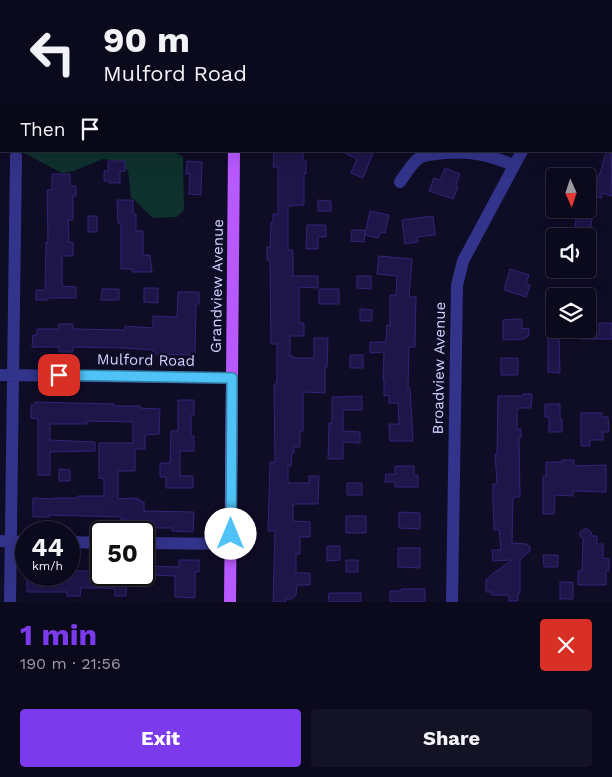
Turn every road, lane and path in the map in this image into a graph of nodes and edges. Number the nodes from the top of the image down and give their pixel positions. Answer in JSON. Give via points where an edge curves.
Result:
{"nodes":[{"id":1,"x":234,"y":152,"type":"edge"},
{"id":2,"x":521,"y":152,"type":"edge"},
{"id":3,"x":16,"y":156,"type":"dead end"},
{"id":4,"x":514,"y":165,"type":"junction"},
{"id":5,"x":400,"y":182,"type":"dead end"},
{"id":6,"x":6,"y":375,"type":"edge"},
{"id":7,"x":232,"y":378,"type":"junction"},
{"id":8,"x":5,"y":541,"type":"edge"},
{"id":9,"x":155,"y":543,"type":"edge"},
{"id":10,"x":231,"y":544,"type":"junction"},
{"id":11,"x":10,"y":602,"type":"edge"},
{"id":12,"x":230,"y":602,"type":"edge"},
{"id":13,"x":452,"y":602,"type":"edge"}],
"edges":[{"from":1,"to":7,"type":"main road","name":"Grandview Avenue"},
{"from":2,"to":4,"type":"street","name":"Broadview Avenue"},
{"from":3,"to":6,"type":"street"},
{"from":4,"to":5,"type":"street","via":[[479,153],[430,154],[419,159]]},
{"from":4,"to":13,"type":"street","name":"Broadview Avenue","via":[[463,261],[457,285]]},
{"from":6,"to":7,"type":"street","name":"Mulford Road"},
{"from":6,"to":8,"type":"street"},
{"from":7,"to":10,"type":"main road","name":"Grandview Avenue"},
{"from":8,"to":11,"type":"street"},
{"from":9,"to":10,"type":"street"},
{"from":10,"to":12,"type":"main road","name":"Grandview Avenue"}]}
